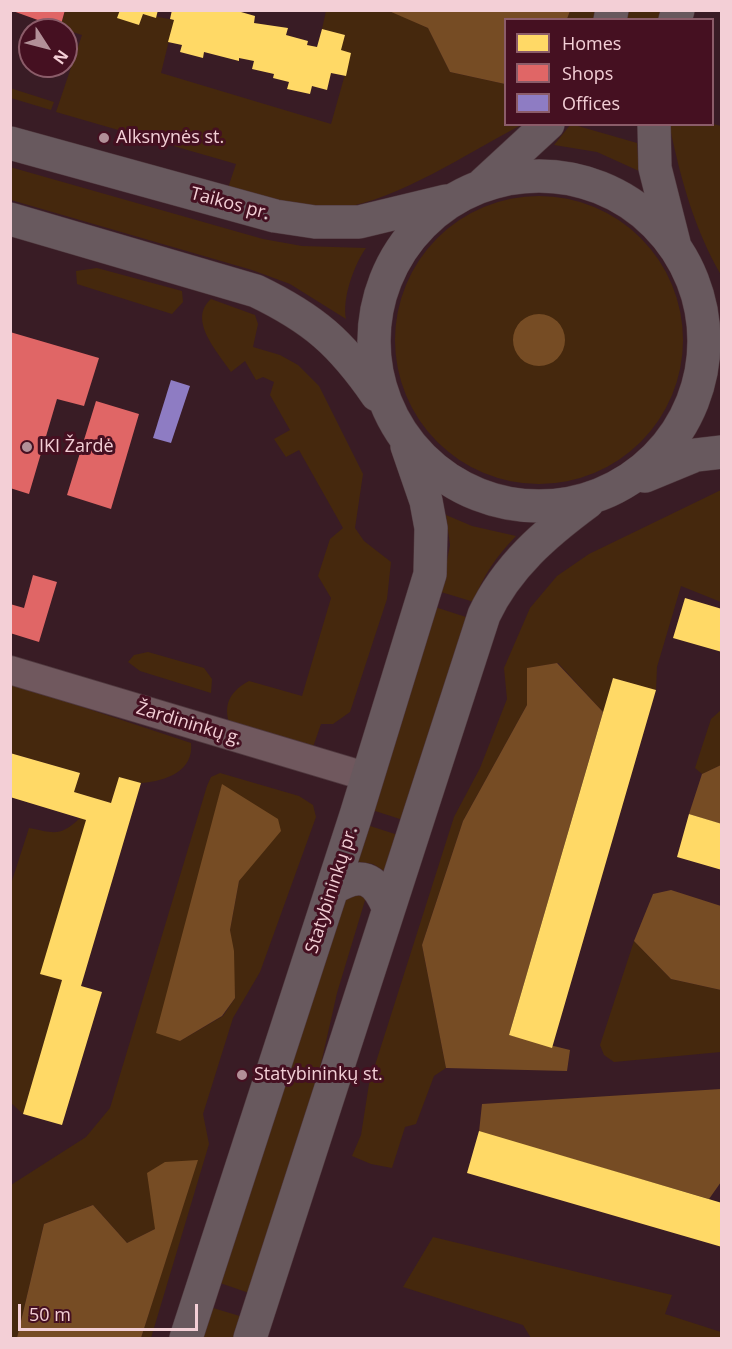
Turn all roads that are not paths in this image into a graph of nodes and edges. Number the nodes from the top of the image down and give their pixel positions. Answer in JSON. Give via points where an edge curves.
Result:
{"nodes":[{"id":1,"x":546,"y":126,"type":"edge"},
{"id":2,"x":654,"y":126,"type":"edge"},
{"id":3,"x":10,"y":143,"type":"edge"},
{"id":4,"x":482,"y":185,"type":"junction"},
{"id":5,"x":453,"y":199,"type":"junction"},
{"id":6,"x":10,"y":219,"type":"edge"},
{"id":7,"x":682,"y":258,"type":"junction"},
{"id":8,"x":722,"y":314,"type":"edge"},
{"id":9,"x":396,"y":424,"type":"junction"},
{"id":10,"x":722,"y":452,"type":"edge"},
{"id":11,"x":608,"y":491,"type":"junction"},
{"id":12,"x":10,"y":670,"type":"edge"},
{"id":13,"x":368,"y":777,"type":"junction"},
{"id":14,"x":332,"y":889,"type":"junction"},
{"id":15,"x":388,"y":907,"type":"junction"},
{"id":16,"x":186,"y":1338,"type":"edge"},
{"id":17,"x":250,"y":1338,"type":"edge"}],
"edges":[{"from":1,"to":4,"type":"main road"},
{"from":2,"to":7,"type":"main road","via":[[655,168]]},
{"from":3,"to":5,"type":"main road","name":"Taikos pr.","via":[[275,216],[315,222],[359,222]]},
{"from":4,"to":5,"type":"main road"},
{"from":4,"to":7,"type":"main road","via":[[512,177],[543,175],[593,184],[630,202],[654,221]]},
{"from":5,"to":9,"type":"main road","name":"Statybininkų pr.","via":[[408,239],[380,293],[374,353],[379,383]]},
{"from":6,"to":9,"type":"main road","via":[[256,291],[288,307],[317,326],[349,356]]},
{"from":7,"to":8,"type":"main road"},
{"from":7,"to":11,"type":"main road","via":[[700,301],[705,332],[696,393],[667,447],[644,468]]},
{"from":9,"to":11,"type":"main road","via":[[424,460],[448,480],[475,494],[534,507],[565,505]]},
{"from":9,"to":13,"type":"main road","name":"Statybininkų pr.","via":[[426,501],[431,528],[430,574]]},
{"from":10,"to":11,"type":"main road","via":[[696,455]]},
{"from":11,"to":15,"type":"main road","via":[[550,530],[495,592],[474,643]]},
{"from":12,"to":13,"type":"street","name":"Žardininkų g."},
{"from":13,"to":14,"type":"main road","name":"Statybininkų pr."},
{"from":14,"to":15,"type":"main road","via":[[346,880],[370,880],[380,888]]},
{"from":14,"to":16,"type":"main road","name":"Statybininkų pr."},
{"from":15,"to":17,"type":"main road"}]}
